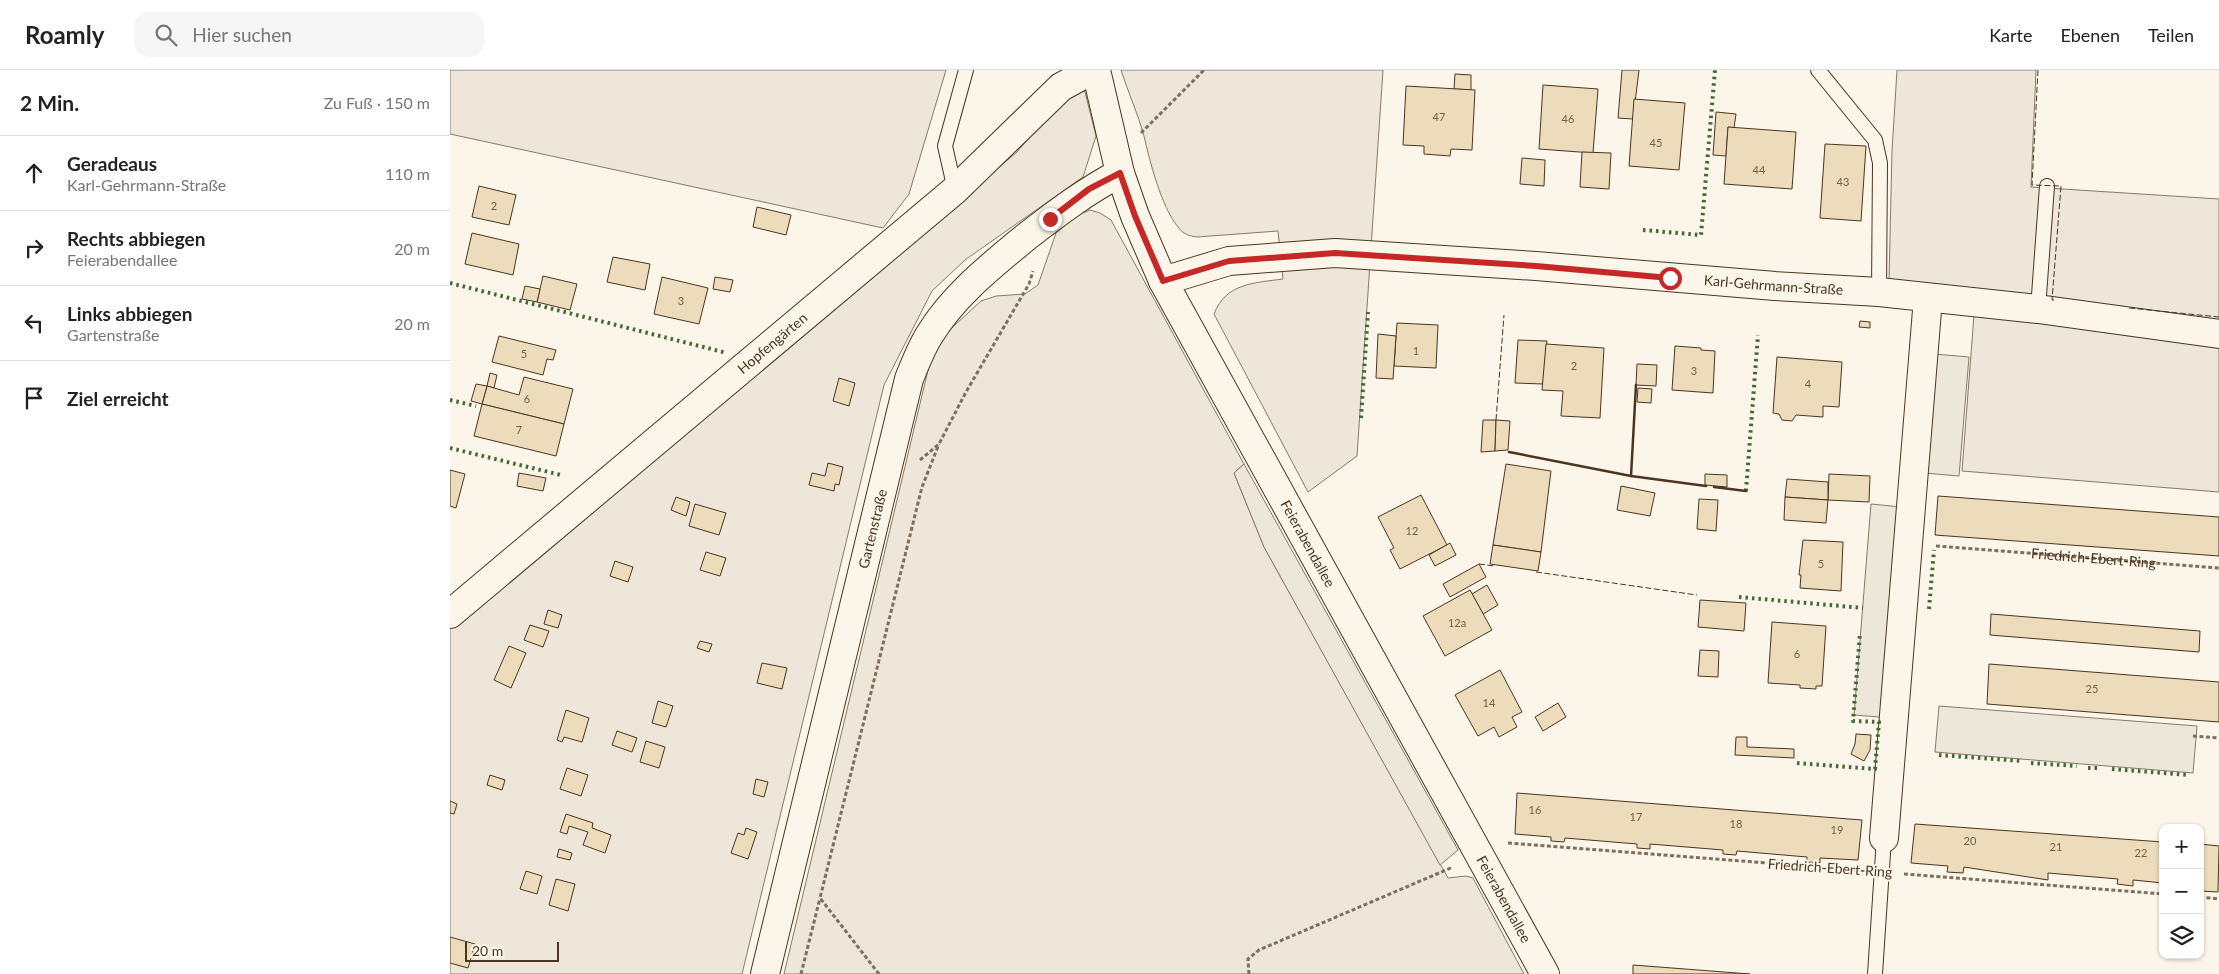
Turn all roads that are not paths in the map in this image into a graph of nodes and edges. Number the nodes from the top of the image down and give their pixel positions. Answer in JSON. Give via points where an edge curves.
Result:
{"nodes":[{"id":1,"x":966,"y":70,"type":"edge"},
{"id":2,"x":1092,"y":70,"type":"edge"},
{"id":3,"x":1096,"y":70,"type":"edge"},
{"id":4,"x":1818,"y":70,"type":"edge"},
{"id":5,"x":1120,"y":173,"type":"junction"},
{"id":6,"x":2047,"y":186,"type":"dead end"},
{"id":7,"x":955,"y":190,"type":"junction"},
{"id":8,"x":1163,"y":281,"type":"junction"},
{"id":9,"x":1879,"y":292,"type":"junction"},
{"id":10,"x":1928,"y":298,"type":"junction"},
{"id":11,"x":2038,"y":309,"type":"junction"},
{"id":12,"x":2219,"y":334,"type":"edge"},
{"id":13,"x":450,"y":614,"type":"edge"},
{"id":14,"x":1884,"y":838,"type":"joint"},
{"id":15,"x":765,"y":974,"type":"edge"},
{"id":16,"x":1545,"y":974,"type":"edge"},
{"id":17,"x":1875,"y":974,"type":"edge"}],
"edges":[{"from":1,"to":7,"type":"lane","via":[[945,146]]},
{"from":2,"to":7,"type":"street","name":"Hopfengärten","via":[[1061,87]]},
{"from":3,"to":5,"type":"street","name":"Feierabendallee"},
{"from":4,"to":9,"type":"lane","via":[[1875,140],[1880,163]]},
{"from":5,"to":8,"type":"street","name":"Feierabendallee"},
{"from":5,"to":15,"type":"street","name":"Gartenstraße","via":[[1089,189],[997,260],[957,297],[929,335],[909,379]]},
{"from":6,"to":11,"type":"lane"},
{"from":7,"to":13,"type":"street","name":"Hopfengärten"},
{"from":8,"to":9,"type":"street","name":"Karl-Gehrmann-Straße","via":[[1229,261],[1335,253]]},
{"from":8,"to":16,"type":"street","name":"Feierabendallee","via":[[1488,848]]},
{"from":9,"to":10,"type":"street","name":"Karl-Gehrmann-Straße"},
{"from":10,"to":11,"type":"street","name":"Karl-Gehrmann-Straße"},
{"from":10,"to":14,"type":"street"},
{"from":11,"to":12,"type":"street","name":"Karl-Gehrmann-Straße"},
{"from":14,"to":17,"type":"lane"}]}
